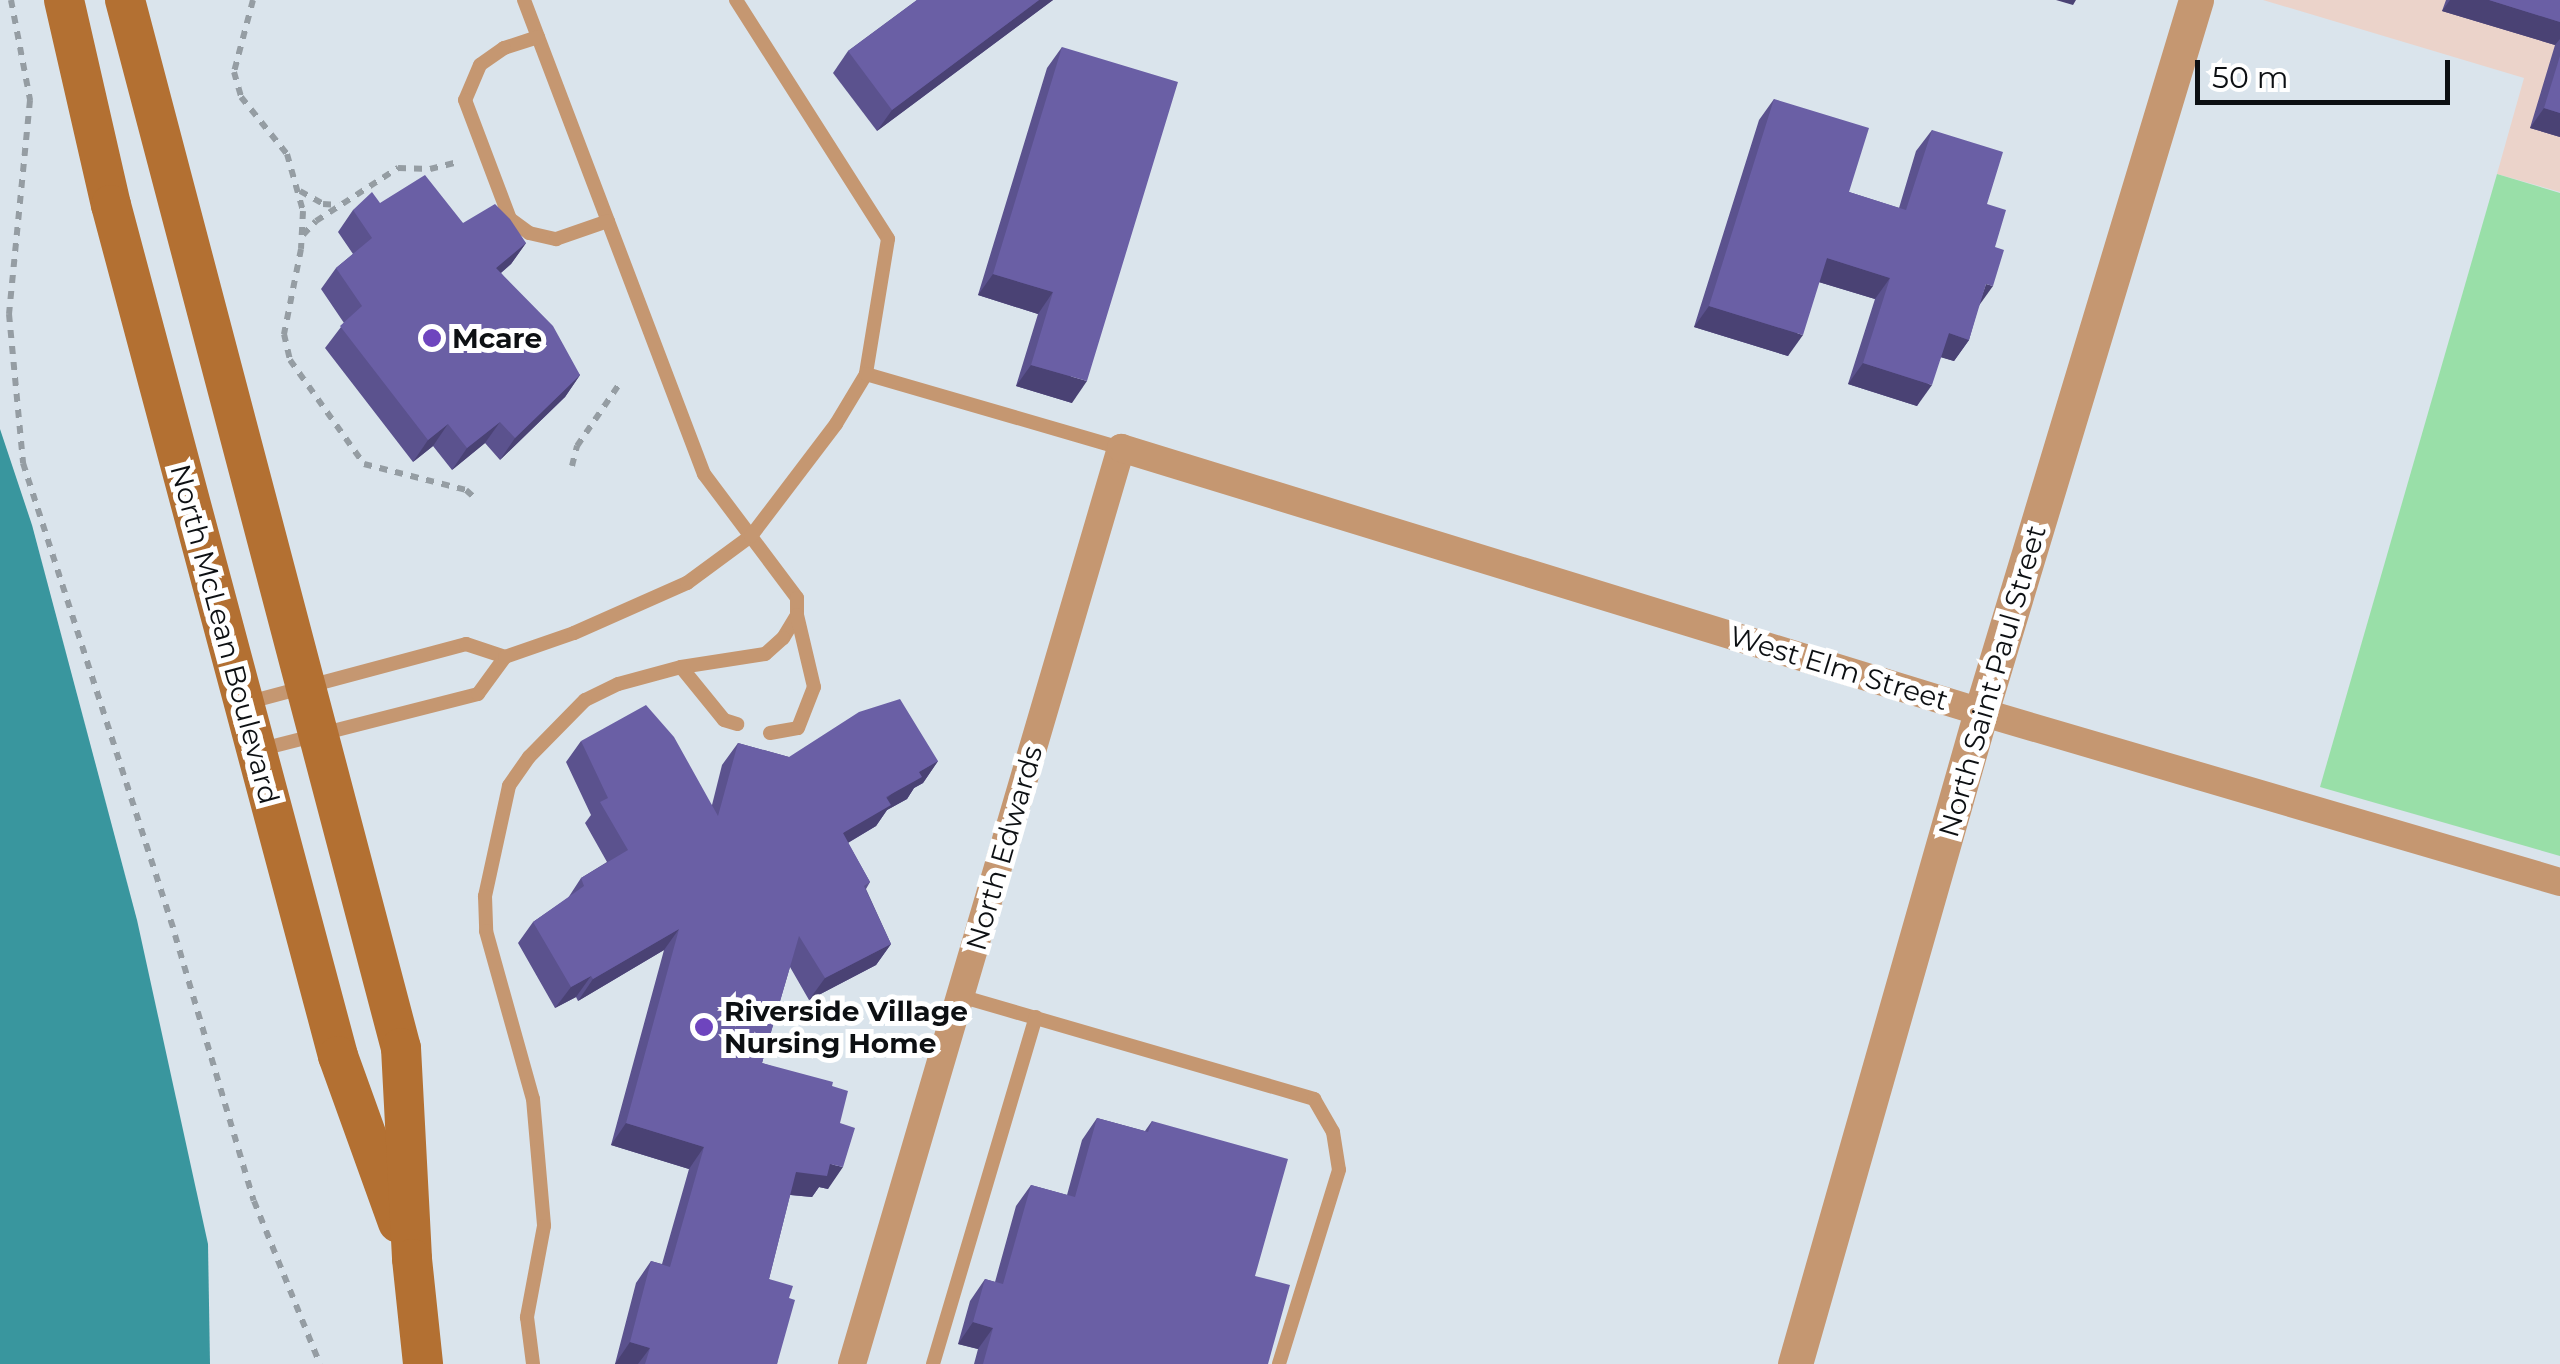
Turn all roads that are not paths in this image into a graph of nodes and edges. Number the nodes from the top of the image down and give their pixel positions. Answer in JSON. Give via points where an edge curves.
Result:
{"nodes":[{"id":1,"x":64,"y":0,"type":"edge"},
{"id":2,"x":125,"y":0,"type":"edge"},
{"id":3,"x":524,"y":0,"type":"edge"},
{"id":4,"x":736,"y":0,"type":"edge"},
{"id":5,"x":2196,"y":0,"type":"edge"},
{"id":6,"x":538,"y":36,"type":"junction"},
{"id":7,"x":608,"y":221,"type":"junction"},
{"id":8,"x":866,"y":374,"type":"junction"},
{"id":9,"x":1121,"y":448,"type":"junction"},
{"id":10,"x":751,"y":536,"type":"junction"},
{"id":11,"x":796,"y":615,"type":"junction"},
{"id":12,"x":505,"y":657,"type":"junction"},
{"id":13,"x":681,"y":667,"type":"junction"},
{"id":14,"x":309,"y":686,"type":"junction"},
{"id":15,"x":244,"y":704,"type":"junction"},
{"id":16,"x":1981,"y":712,"type":"junction"},
{"id":17,"x":737,"y":724,"type":"dead end"},
{"id":18,"x":770,"y":733,"type":"dead end"},
{"id":19,"x":322,"y":734,"type":"junction"},
{"id":20,"x":256,"y":750,"type":"junction"},
{"id":21,"x":2560,"y":882,"type":"edge"},
{"id":22,"x":960,"y":996,"type":"junction"},
{"id":23,"x":1036,"y":1018,"type":"junction"},
{"id":24,"x":412,"y":1260,"type":"junction"},
{"id":25,"x":423,"y":1364,"type":"edge"},
{"id":26,"x":533,"y":1364,"type":"edge"},
{"id":27,"x":852,"y":1364,"type":"edge"},
{"id":28,"x":932,"y":1364,"type":"edge"},
{"id":29,"x":1279,"y":1364,"type":"edge"},
{"id":30,"x":1795,"y":1364,"type":"edge"}],
"edges":[{"from":1,"to":15,"type":"main road","name":"North McLean Boulevard"},
{"from":2,"to":14,"type":"main road","name":"North McLean Boulevard"},
{"from":3,"to":6,"type":"lane"},
{"from":4,"to":8,"type":"lane","via":[[888,239]]},
{"from":5,"to":16,"type":"street","name":"North Saint Paul Street"},
{"from":6,"to":7,"type":"lane"},
{"from":6,"to":7,"type":"lane","via":[[480,65],[465,100],[510,220],[556,239]]},
{"from":7,"to":10,"type":"lane","via":[[704,474]]},
{"from":8,"to":9,"type":"lane"},
{"from":8,"to":10,"type":"lane"},
{"from":9,"to":16,"type":"street","name":"West Elm Street"},
{"from":9,"to":22,"type":"street","name":"North Edwards"},
{"from":10,"to":11,"type":"lane","via":[[790,583]]},
{"from":10,"to":12,"type":"lane","via":[[687,583]]},
{"from":11,"to":13,"type":"lane","via":[[765,654]]},
{"from":11,"to":18,"type":"lane","via":[[814,687],[798,728]]},
{"from":12,"to":14,"type":"lane","via":[[466,644]]},
{"from":12,"to":19,"type":"lane","via":[[478,694]]},
{"from":13,"to":17,"type":"lane","via":[[724,720]]},
{"from":13,"to":26,"type":"lane","via":[[618,684],[563,718],[509,786],[497,832],[486,931],[533,1100],[544,1226],[527,1317]]},
{"from":14,"to":15,"type":"lane"},
{"from":14,"to":19,"type":"main road","name":"North McLean Boulevard"},
{"from":15,"to":20,"type":"main road","name":"North McLean Boulevard"},
{"from":16,"to":21,"type":"street","name":"West Elm Street"},
{"from":16,"to":30,"type":"street","name":"North Saint Paul Street"},
{"from":19,"to":20,"type":"lane"},
{"from":19,"to":24,"type":"main road","name":"North McLean Boulevard","via":[[401,1048]]},
{"from":20,"to":24,"type":"main road","name":"North McLean Boulevard","via":[[338,1056]]},
{"from":22,"to":23,"type":"lane"},
{"from":22,"to":27,"type":"street","name":"North Edwards"},
{"from":23,"to":28,"type":"lane"},
{"from":23,"to":29,"type":"lane","via":[[1314,1099],[1333,1132],[1339,1170]]},
{"from":24,"to":25,"type":"main road","name":"North McLean Boulevard"}]}
